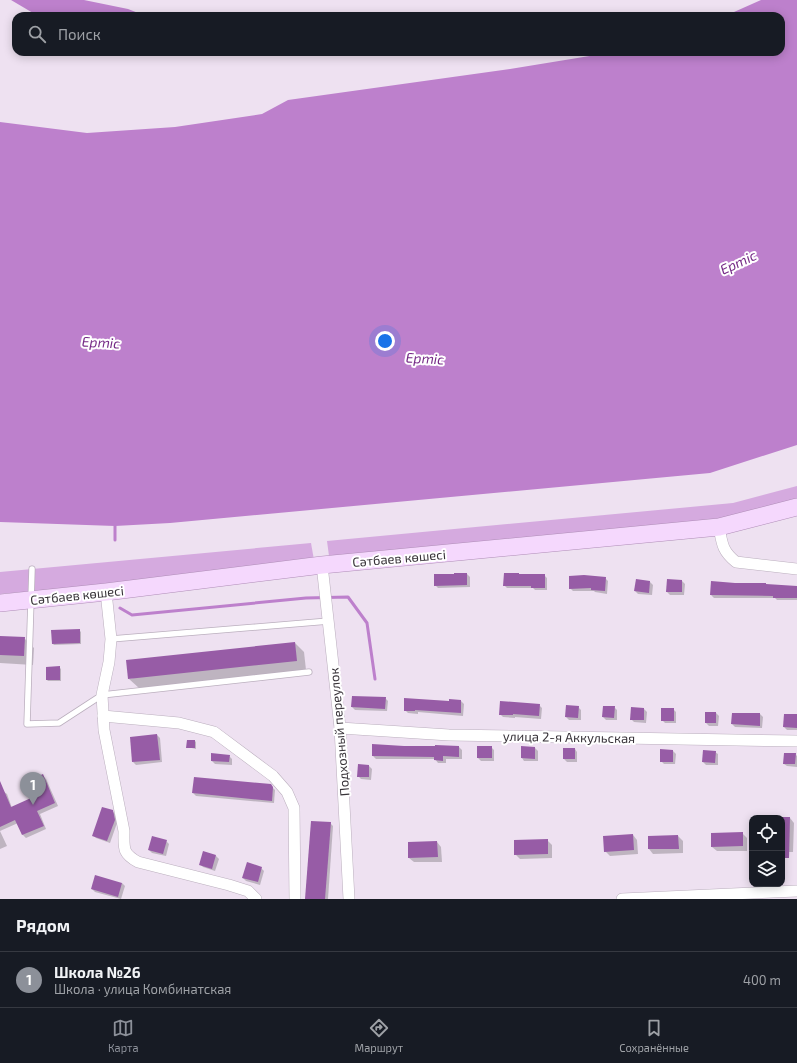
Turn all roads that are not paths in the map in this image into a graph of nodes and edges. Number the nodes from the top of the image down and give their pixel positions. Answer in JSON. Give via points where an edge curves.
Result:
{"nodes":[{"id":1,"x":797,"y":507,"type":"edge"},
{"id":2,"x":719,"y":527,"type":"junction"},
{"id":3,"x":322,"y":565,"type":"junction"},
{"id":4,"x":32,"y":569,"type":"dead end"},
{"id":5,"x":797,"y":569,"type":"edge"},
{"id":6,"x":106,"y":592,"type":"junction"},
{"id":7,"x":31,"y":600,"type":"junction"},
{"id":8,"x":0,"y":602,"type":"edge"},
{"id":9,"x":329,"y":621,"type":"junction"},
{"id":10,"x":111,"y":639,"type":"junction"},
{"id":11,"x":309,"y":672,"type":"dead end"},
{"id":12,"x":102,"y":695,"type":"junction"},
{"id":13,"x":103,"y":716,"type":"junction"},
{"id":14,"x":340,"y":728,"type":"junction"},
{"id":15,"x":797,"y":741,"type":"edge"},
{"id":16,"x":797,"y":891,"type":"edge"},
{"id":17,"x":739,"y":896,"type":"edge"},
{"id":18,"x":256,"y":899,"type":"edge"},
{"id":19,"x":295,"y":899,"type":"edge"},
{"id":20,"x":349,"y":899,"type":"edge"},
{"id":21,"x":622,"y":899,"type":"edge"}],
"edges":[{"from":1,"to":2,"type":"main road","name":"Сәтбаев көшесі"},
{"from":2,"to":3,"type":"main road","name":"Сәтбаев көшесі"},
{"from":2,"to":5,"type":"street","via":[[722,546],[736,562]]},
{"from":3,"to":6,"type":"main road","name":"Сәтбаев көшесі"},
{"from":3,"to":9,"type":"street","name":"Подхозный переулок"},
{"from":4,"to":7,"type":"lane"},
{"from":6,"to":7,"type":"main road","name":"Сәтбаев көшесі"},
{"from":6,"to":10,"type":"street"},
{"from":7,"to":8,"type":"main road","name":"Сәтбаев көшесі"},
{"from":7,"to":12,"type":"lane","via":[[27,724],[59,723]]},
{"from":9,"to":10,"type":"lane"},
{"from":9,"to":14,"type":"street","name":"Подхозный переулок"},
{"from":10,"to":12,"type":"street"},
{"from":11,"to":12,"type":"lane"},
{"from":12,"to":13,"type":"street"},
{"from":13,"to":18,"type":"street","via":[[124,831],[124,847],[128,856],[138,862],[248,891]]},
{"from":13,"to":19,"type":"street","via":[[179,723],[214,732],[274,776],[288,792],[294,808]]},
{"from":14,"to":15,"type":"street","name":"улица 2-я Аккульская","via":[[449,735]]},
{"from":14,"to":20,"type":"street","name":"Подхозный переулок"},
{"from":16,"to":17,"type":"street"},
{"from":17,"to":21,"type":"street"}]}
